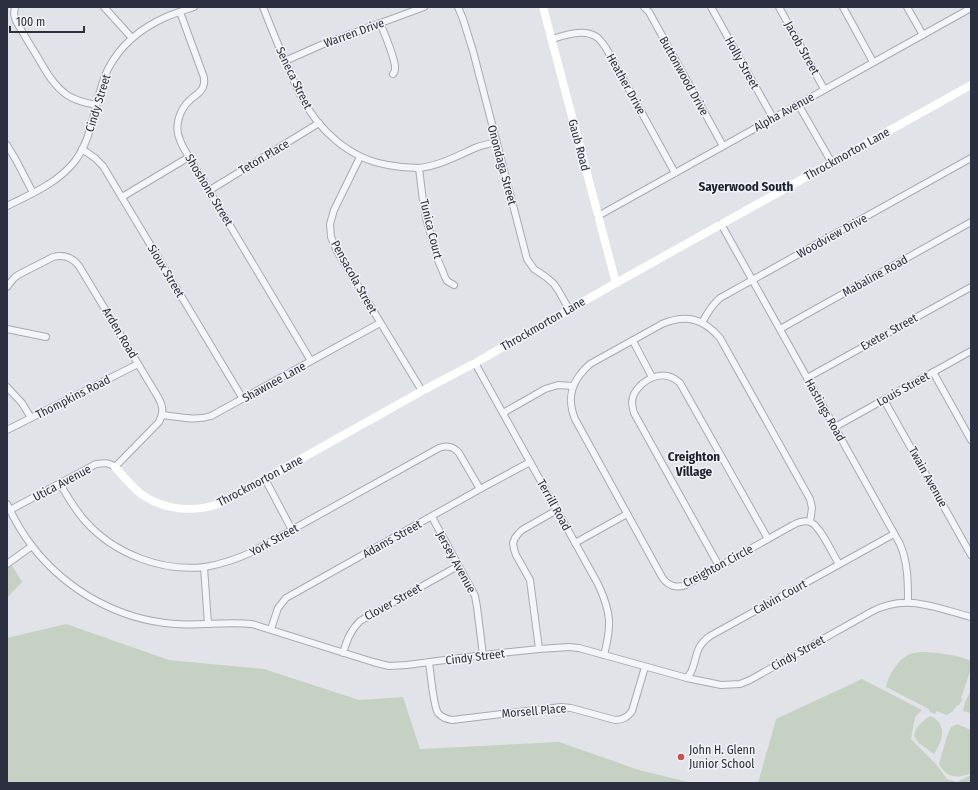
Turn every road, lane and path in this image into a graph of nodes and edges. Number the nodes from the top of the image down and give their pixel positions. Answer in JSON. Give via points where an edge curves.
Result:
{"nodes":[{"id":1,"x":16,"y":7,"type":"edge"},
{"id":2,"x":104,"y":7,"type":"edge"},
{"id":3,"x":194,"y":7,"type":"edge"},
{"id":4,"x":263,"y":7,"type":"edge"},
{"id":5,"x":424,"y":7,"type":"edge"},
{"id":6,"x":458,"y":7,"type":"edge"},
{"id":7,"x":543,"y":7,"type":"edge"},
{"id":8,"x":644,"y":7,"type":"edge"},
{"id":9,"x":711,"y":7,"type":"edge"},
{"id":10,"x":779,"y":7,"type":"edge"},
{"id":11,"x":843,"y":7,"type":"edge"},
{"id":12,"x":907,"y":7,"type":"edge"},
{"id":13,"x":971,"y":8,"type":"edge"},
{"id":14,"x":180,"y":12,"type":"junction"},
{"id":15,"x":380,"y":23,"type":"junction"},
{"id":16,"x":923,"y":34,"type":"junction"},
{"id":17,"x":132,"y":38,"type":"junction"},
{"id":18,"x":552,"y":39,"type":"junction"},
{"id":19,"x":285,"y":61,"type":"junction"},
{"id":20,"x":873,"y":62,"type":"junction"},
{"id":21,"x":393,"y":74,"type":"dead end"},
{"id":22,"x":971,"y":85,"type":"edge"},
{"id":23,"x":824,"y":89,"type":"junction"},
{"id":24,"x":798,"y":104,"type":"junction"},
{"id":25,"x":96,"y":105,"type":"junction"},
{"id":26,"x":773,"y":118,"type":"junction"},
{"id":27,"x":319,"y":123,"type":"junction"},
{"id":28,"x":496,"y":142,"type":"junction"},
{"id":29,"x":7,"y":145,"type":"edge"},
{"id":30,"x":723,"y":146,"type":"junction"},
{"id":31,"x":82,"y":149,"type":"junction"},
{"id":32,"x":189,"y":157,"type":"junction"},
{"id":33,"x":360,"y":157,"type":"junction"},
{"id":34,"x":971,"y":158,"type":"edge"},
{"id":35,"x":832,"y":163,"type":"junction"},
{"id":36,"x":419,"y":168,"type":"junction"},
{"id":37,"x":675,"y":173,"type":"junction"},
{"id":38,"x":210,"y":190,"type":"junction"},
{"id":39,"x":33,"y":193,"type":"junction"},
{"id":40,"x":122,"y":197,"type":"junction"},
{"id":41,"x":7,"y":206,"type":"edge"},
{"id":42,"x":598,"y":216,"type":"junction"},
{"id":43,"x":971,"y":222,"type":"edge"},
{"id":44,"x":722,"y":224,"type":"junction"},
{"id":45,"x":752,"y":280,"type":"junction"},
{"id":46,"x":616,"y":283,"type":"junction"},
{"id":47,"x":454,"y":285,"type":"dead end"},
{"id":48,"x":7,"y":287,"type":"edge"},
{"id":49,"x":971,"y":287,"type":"edge"},
{"id":50,"x":569,"y":309,"type":"junction"},
{"id":51,"x":380,"y":322,"type":"junction"},
{"id":52,"x":702,"y":323,"type":"junction"},
{"id":53,"x":7,"y":329,"type":"edge"},
{"id":54,"x":780,"y":329,"type":"junction"},
{"id":55,"x":46,"y":337,"type":"dead end"},
{"id":56,"x":633,"y":341,"type":"junction"},
{"id":57,"x":971,"y":351,"type":"edge"},
{"id":58,"x":311,"y":361,"type":"junction"},
{"id":59,"x":475,"y":363,"type":"junction"},
{"id":60,"x":138,"y":364,"type":"junction"},
{"id":61,"x":933,"y":372,"type":"junction"},
{"id":62,"x":652,"y":377,"type":"junction"},
{"id":63,"x":807,"y":378,"type":"junction"},
{"id":64,"x":573,"y":386,"type":"junction"},
{"id":65,"x":7,"y":387,"type":"edge"},
{"id":66,"x":422,"y":391,"type":"junction"},
{"id":67,"x":243,"y":399,"type":"junction"},
{"id":68,"x":884,"y":400,"type":"junction"},
{"id":69,"x":503,"y":413,"type":"junction"},
{"id":70,"x":162,"y":415,"type":"junction"},
{"id":71,"x":30,"y":418,"type":"junction"},
{"id":72,"x":835,"y":427,"type":"junction"},
{"id":73,"x":7,"y":430,"type":"edge"},
{"id":74,"x":971,"y":440,"type":"edge"},
{"id":75,"x":530,"y":462,"type":"junction"},
{"id":76,"x":115,"y":467,"type":"junction"},
{"id":77,"x":265,"y":479,"type":"junction"},
{"id":78,"x":60,"y":484,"type":"junction"},
{"id":79,"x":480,"y":489,"type":"junction"},
{"id":80,"x":8,"y":507,"type":"edge"},
{"id":81,"x":556,"y":510,"type":"junction"},
{"id":82,"x":627,"y":514,"type":"junction"},
{"id":83,"x":432,"y":517,"type":"junction"},
{"id":84,"x":810,"y":522,"type":"junction"},
{"id":85,"x":292,"y":530,"type":"junction"},
{"id":86,"x":894,"y":534,"type":"junction"},
{"id":87,"x":768,"y":539,"type":"junction"},
{"id":88,"x":575,"y":543,"type":"junction"},
{"id":89,"x":32,"y":546,"type":"junction"},
{"id":90,"x":971,"y":555,"type":"edge"},
{"id":91,"x":7,"y":564,"type":"edge"},
{"id":92,"x":839,"y":564,"type":"junction"},
{"id":93,"x":458,"y":566,"type":"junction"},
{"id":94,"x":719,"y":566,"type":"junction"},
{"id":95,"x":204,"y":567,"type":"junction"},
{"id":96,"x":908,"y":602,"type":"junction"},
{"id":97,"x":971,"y":617,"type":"edge"},
{"id":98,"x":208,"y":624,"type":"junction"},
{"id":99,"x":271,"y":629,"type":"junction"},
{"id":100,"x":538,"y":649,"type":"junction"},
{"id":101,"x":343,"y":653,"type":"junction"},
{"id":102,"x":483,"y":655,"type":"junction"},
{"id":103,"x":604,"y":655,"type":"junction"},
{"id":104,"x":429,"y":662,"type":"junction"},
{"id":105,"x":645,"y":667,"type":"junction"},
{"id":106,"x":687,"y":678,"type":"junction"}],
"edges":[{"from":1,"to":25,"type":"street","via":[[16,22],[56,85],[73,98]]},
{"from":2,"to":17,"type":"street"},
{"from":3,"to":14,"type":"street","name":"Cindy Street"},
{"from":4,"to":19,"type":"street","name":"Seneca Street"},
{"from":5,"to":15,"type":"street","name":"Warren Drive"},
{"from":6,"to":28,"type":"street","name":"Onondaga Street","via":[[473,51]]},
{"from":7,"to":18,"type":"street","name":"Gaub Road"},
{"from":8,"to":30,"type":"street","name":"Buttonwood Drive"},
{"from":9,"to":26,"type":"street","name":"Holly Street"},
{"from":10,"to":23,"type":"street","name":"Jacob Street"},
{"from":11,"to":20,"type":"street"},
{"from":12,"to":16,"type":"street"},
{"from":13,"to":16,"type":"street","name":"Alpha Avenue"},
{"from":14,"to":17,"type":"street","name":"Cindy Street","via":[[155,22]]},
{"from":14,"to":32,"type":"street","name":"Shoshone Street","via":[[204,79],[203,87],[185,106],[178,122],[179,139]]},
{"from":15,"to":19,"type":"street","name":"Warren Drive"},
{"from":15,"to":21,"type":"street","via":[[394,60]]},
{"from":16,"to":20,"type":"street","name":"Alpha Avenue"},
{"from":17,"to":25,"type":"street","name":"Cindy Street","via":[[108,69]]},
{"from":18,"to":37,"type":"street","name":"Heather Drive","via":[[579,33],[599,38]]},
{"from":18,"to":42,"type":"street","name":"Gaub Road"},
{"from":19,"to":27,"type":"street","name":"Seneca Street","via":[[301,98]]},
{"from":20,"to":23,"type":"street","name":"Alpha Avenue"},
{"from":22,"to":35,"type":"street","name":"Throckmorton Lane"},
{"from":23,"to":24,"type":"street","name":"Alpha Avenue"},
{"from":24,"to":26,"type":"street","name":"Alpha Avenue"},
{"from":24,"to":35,"type":"street"},
{"from":25,"to":31,"type":"street","name":"Cindy Street"},
{"from":26,"to":30,"type":"street","name":"Alpha Avenue"},
{"from":27,"to":33,"type":"street","name":"Seneca Street","via":[[338,142]]},
{"from":27,"to":38,"type":"street","name":"Teton Place"},
{"from":28,"to":36,"type":"street","name":"Seneca Street"},
{"from":28,"to":50,"type":"street","name":"Onondaga Street","via":[[527,259],[534,269],[554,284]]},
{"from":29,"to":39,"type":"street"},
{"from":30,"to":37,"type":"street","name":"Alpha Avenue"},
{"from":31,"to":39,"type":"street","name":"Cindy Street","via":[[63,173]]},
{"from":31,"to":40,"type":"street","name":"Sioux Street","via":[[100,163]]},
{"from":32,"to":38,"type":"street","name":"Shoshone Street"},
{"from":32,"to":40,"type":"street"},
{"from":33,"to":36,"type":"street","name":"Seneca Street","via":[[396,167]]},
{"from":33,"to":51,"type":"street","name":"Pensacola Street","via":[[334,210],[330,231],[334,245]]},
{"from":34,"to":45,"type":"street","name":"Woodview Drive"},
{"from":35,"to":44,"type":"street","name":"Throckmorton Lane"},
{"from":36,"to":47,"type":"street","name":"Tunica Court","via":[[424,208],[434,248],[447,281]]},
{"from":37,"to":42,"type":"street","name":"Alpha Avenue"},
{"from":38,"to":58,"type":"street","name":"Shoshone Street"},
{"from":39,"to":41,"type":"street","name":"Cindy Street"},
{"from":40,"to":67,"type":"street","name":"Sioux Street"},
{"from":42,"to":46,"type":"street","name":"Gaub Road"},
{"from":43,"to":54,"type":"street","name":"Mabaline Road"},
{"from":44,"to":45,"type":"street","name":"Hastings Road"},
{"from":44,"to":46,"type":"street","name":"Throckmorton Lane"},
{"from":45,"to":52,"type":"street","name":"Woodview Drive","via":[[713,304]]},
{"from":45,"to":54,"type":"street","name":"Hastings Road"},
{"from":46,"to":50,"type":"street","name":"Throckmorton Lane"},
{"from":48,"to":60,"type":"street","name":"Arden Road","via":[[18,275],[53,257],[72,259],[79,266]]},
{"from":49,"to":63,"type":"street","name":"Exeter Street"},
{"from":50,"to":59,"type":"street","name":"Throckmorton Lane"},
{"from":51,"to":58,"type":"street","name":"Shawnee Lane"},
{"from":51,"to":66,"type":"street","name":"Pensacola Street"},
{"from":52,"to":56,"type":"street","name":"Creighton Circle","via":[[678,318]]},
{"from":52,"to":84,"type":"street","name":"Creighton Circle","via":[[720,338],[810,499]]},
{"from":53,"to":55,"type":"street"},
{"from":54,"to":63,"type":"street","name":"Hastings Road"},
{"from":56,"to":62,"type":"street"},
{"from":56,"to":64,"type":"street","name":"Creighton Circle","via":[[590,364]]},
{"from":57,"to":61,"type":"street","name":"Louis Street"},
{"from":58,"to":67,"type":"street","name":"Shawnee Lane"},
{"from":59,"to":66,"type":"street","name":"Throckmorton Lane"},
{"from":59,"to":69,"type":"street","name":"Terrill Road"},
{"from":60,"to":70,"type":"street","name":"Arden Road","via":[[161,403]]},
{"from":60,"to":71,"type":"street","name":"Thompkins Road"},
{"from":61,"to":68,"type":"street","name":"Louis Street"},
{"from":61,"to":74,"type":"street"},
{"from":62,"to":87,"type":"street","via":[[668,376],[680,382]]},
{"from":62,"to":94,"type":"street","via":[[634,394],[634,413]]},
{"from":63,"to":72,"type":"street","name":"Hastings Road"},
{"from":64,"to":69,"type":"street","via":[[558,385],[545,389]]},
{"from":64,"to":82,"type":"street","name":"Creighton Circle","via":[[571,405],[575,420]]},
{"from":65,"to":71,"type":"street","via":[[22,403]]},
{"from":66,"to":77,"type":"street","name":"Throckmorton Lane"},
{"from":67,"to":70,"type":"street","name":"Shawnee Lane","via":[[203,418]]},
{"from":68,"to":72,"type":"street","name":"Louis Street"},
{"from":68,"to":90,"type":"street","name":"Twain Avenue"},
{"from":69,"to":75,"type":"street","name":"Terrill Road"},
{"from":70,"to":76,"type":"street","via":[[153,429]]},
{"from":71,"to":73,"type":"street","name":"Thompkins Road"},
{"from":72,"to":86,"type":"street","name":"Hastings Road"},
{"from":75,"to":79,"type":"street","name":"Adams Street"},
{"from":75,"to":81,"type":"street","name":"Terrill Road"},
{"from":76,"to":77,"type":"street","name":"Throckmorton Lane","via":[[132,486],[149,498],[183,510],[216,505]]},
{"from":76,"to":78,"type":"street","name":"Utica Avenue","via":[[107,463],[96,464]]},
{"from":77,"to":85,"type":"street"},
{"from":78,"to":80,"type":"street","name":"Utica Avenue"},
{"from":78,"to":95,"type":"street","name":"York Street","via":[[86,522],[113,545],[149,562],[176,567]]},
{"from":79,"to":83,"type":"street","name":"Adams Street"},
{"from":79,"to":85,"type":"street","name":"York Street","via":[[456,449],[444,446]]},
{"from":80,"to":89,"type":"street","name":"Cindy Street"},
{"from":81,"to":88,"type":"street","name":"Terrill Road"},
{"from":81,"to":100,"type":"street","via":[[522,530],[514,543],[516,554],[530,580]]},
{"from":82,"to":88,"type":"street"},
{"from":82,"to":94,"type":"street","name":"Creighton Circle","via":[[668,584],[682,586]]},
{"from":83,"to":93,"type":"street","name":"Jersey Avenue"},
{"from":83,"to":99,"type":"street","name":"Adams Street","via":[[286,598],[278,608]]},
{"from":84,"to":87,"type":"street","name":"Creighton Circle","via":[[797,523]]},
{"from":84,"to":92,"type":"street","via":[[819,529]]},
{"from":85,"to":95,"type":"street","name":"York Street","via":[[244,556]]},
{"from":86,"to":92,"type":"street","name":"Calvin Court"},
{"from":86,"to":96,"type":"street","name":"Hastings Road","via":[[903,550],[907,567]]},
{"from":87,"to":94,"type":"street","name":"Creighton Circle"},
{"from":88,"to":103,"type":"street","name":"Terrill Road","via":[[607,605],[609,630]]},
{"from":89,"to":91,"type":"street"},
{"from":89,"to":98,"type":"street","name":"Cindy Street","via":[[63,578],[109,608],[133,617],[158,622]]},
{"from":92,"to":106,"type":"street","name":"Calvin Court","via":[[710,636],[698,648]]},
{"from":93,"to":101,"type":"street","name":"Clover Street","via":[[360,621],[353,627]]},
{"from":93,"to":102,"type":"street","name":"Jersey Avenue","via":[[475,596]]},
{"from":95,"to":98,"type":"street"},
{"from":96,"to":97,"type":"street","name":"Cindy Street"},
{"from":96,"to":106,"type":"street","name":"Cindy Street","via":[[889,604],[876,609],[740,684],[721,686]]},
{"from":98,"to":99,"type":"street","name":"Cindy Street","via":[[241,622]]},
{"from":99,"to":101,"type":"street","name":"Cindy Street"},
{"from":100,"to":102,"type":"street","name":"Cindy Street"},
{"from":100,"to":103,"type":"street","name":"Cindy Street","via":[[569,647]]},
{"from":101,"to":104,"type":"street","name":"Cindy Street","via":[[389,666]]},
{"from":102,"to":104,"type":"street","name":"Cindy Street"},
{"from":103,"to":105,"type":"street","name":"Cindy Street"},
{"from":104,"to":105,"type":"street","name":"Morsell Place","via":[[436,708],[446,719],[452,720],[561,707],[619,720],[626,718],[632,711]]},
{"from":105,"to":106,"type":"street","name":"Cindy Street"}]}
